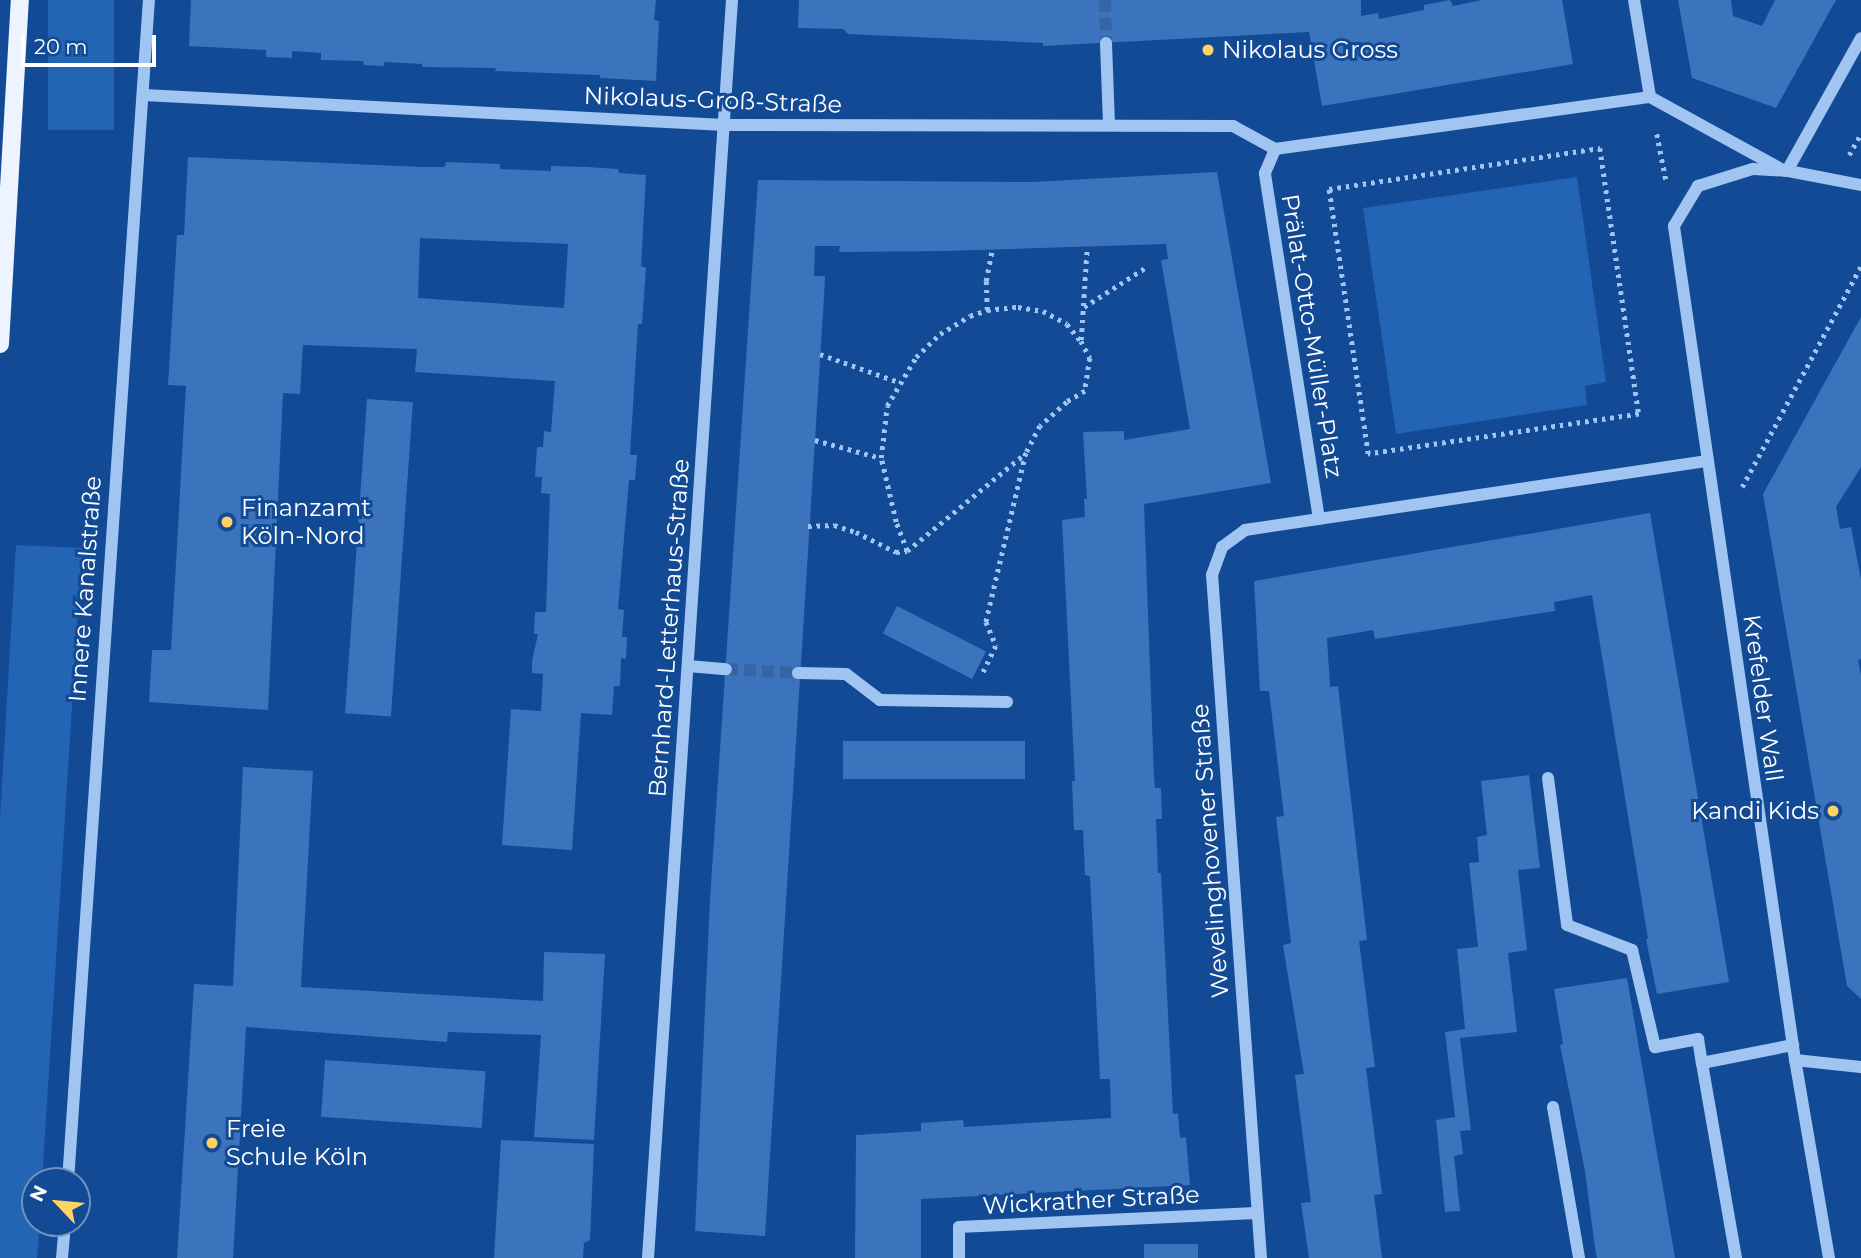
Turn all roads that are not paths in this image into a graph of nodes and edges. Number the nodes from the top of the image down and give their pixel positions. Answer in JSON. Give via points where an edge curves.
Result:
{"nodes":[{"id":1,"x":20,"y":0,"type":"edge"},
{"id":2,"x":149,"y":0,"type":"edge"},
{"id":3,"x":732,"y":0,"type":"edge"},
{"id":4,"x":1634,"y":0,"type":"edge"},
{"id":5,"x":1861,"y":38,"type":"edge"},
{"id":6,"x":1106,"y":43,"type":"tunnel mouth"},
{"id":7,"x":144,"y":95,"type":"junction"},
{"id":8,"x":1650,"y":97,"type":"junction"},
{"id":9,"x":724,"y":125,"type":"junction"},
{"id":10,"x":1109,"y":125,"type":"junction"},
{"id":11,"x":1275,"y":149,"type":"junction"},
{"id":12,"x":1785,"y":171,"type":"junction"},
{"id":13,"x":1861,"y":185,"type":"edge"},
{"id":14,"x":0,"y":344,"type":"edge"},
{"id":15,"x":1706,"y":461,"type":"junction"},
{"id":16,"x":1320,"y":519,"type":"junction"},
{"id":17,"x":688,"y":666,"type":"junction"},
{"id":18,"x":726,"y":669,"type":"tunnel mouth"},
{"id":19,"x":798,"y":673,"type":"tunnel mouth"},
{"id":20,"x":1007,"y":702,"type":"dead end"},
{"id":21,"x":1548,"y":778,"type":"dead end"},
{"id":22,"x":1793,"y":1045,"type":"junction"},
{"id":23,"x":1795,"y":1060,"type":"junction"},
{"id":24,"x":1702,"y":1063,"type":"junction"},
{"id":25,"x":1861,"y":1067,"type":"edge"},
{"id":26,"x":1553,"y":1107,"type":"dead end"},
{"id":27,"x":69,"y":1167,"type":"edge"},
{"id":28,"x":1256,"y":1213,"type":"junction"},
{"id":29,"x":64,"y":1237,"type":"edge"},
{"id":30,"x":62,"y":1258,"type":"edge"},
{"id":31,"x":649,"y":1258,"type":"edge"},
{"id":32,"x":959,"y":1258,"type":"edge"},
{"id":33,"x":1261,"y":1258,"type":"edge"},
{"id":34,"x":1579,"y":1258,"type":"edge"},
{"id":35,"x":1736,"y":1258,"type":"edge"},
{"id":36,"x":1829,"y":1258,"type":"edge"}],
"edges":[{"from":1,"to":14,"type":"main road"},
{"from":2,"to":7,"type":"street","name":"Innere Kanalstraße"},
{"from":3,"to":9,"type":"street","name":"Bernhard-Letterhaus-Straße"},
{"from":4,"to":8,"type":"street"},
{"from":5,"to":12,"type":"street"},
{"from":6,"to":10,"type":"street"},
{"from":7,"to":9,"type":"street","name":"Nikolaus-Groß-Straße"},
{"from":7,"to":27,"type":"street","name":"Innere Kanalstraße"},
{"from":8,"to":11,"type":"street"},
{"from":8,"to":12,"type":"street"},
{"from":9,"to":10,"type":"street","name":"Nikolaus-Groß-Straße"},
{"from":9,"to":17,"type":"street","name":"Bernhard-Letterhaus-Straße"},
{"from":10,"to":11,"type":"street","name":"Nikolaus-Groß-Straße","via":[[1233,126]]},
{"from":11,"to":16,"type":"street","name":"Prälat-Otto-Müller-Platz","via":[[1265,173]]},
{"from":12,"to":13,"type":"street"},
{"from":12,"to":15,"type":"street","name":"Krefelder Wall","via":[[1753,169],[1698,186],[1674,226]]},
{"from":15,"to":16,"type":"street"},
{"from":15,"to":22,"type":"street","name":"Krefelder Wall"},
{"from":16,"to":28,"type":"street","name":"Wevelinghovener Straße","via":[[1245,530],[1222,547],[1212,575]]},
{"from":17,"to":18,"type":"street"},
{"from":17,"to":31,"type":"street","name":"Bernhard-Letterhaus-Straße"},
{"from":19,"to":20,"type":"street","via":[[846,674],[880,700]]},
{"from":21,"to":24,"type":"street","via":[[1567,925],[1632,950],[1655,1047],[1698,1040]]},
{"from":22,"to":23,"type":"street","name":"Krefelder Wall"},
{"from":22,"to":24,"type":"street"},
{"from":23,"to":25,"type":"street"},
{"from":23,"to":36,"type":"street","name":"Krefelder Wall"},
{"from":24,"to":35,"type":"street"},
{"from":26,"to":34,"type":"street"},
{"from":28,"to":32,"type":"street","name":"Wickrather Straße","via":[[960,1227]]},
{"from":28,"to":33,"type":"street","name":"Wevelinghovener Straße"},
{"from":29,"to":30,"type":"street"}]}
